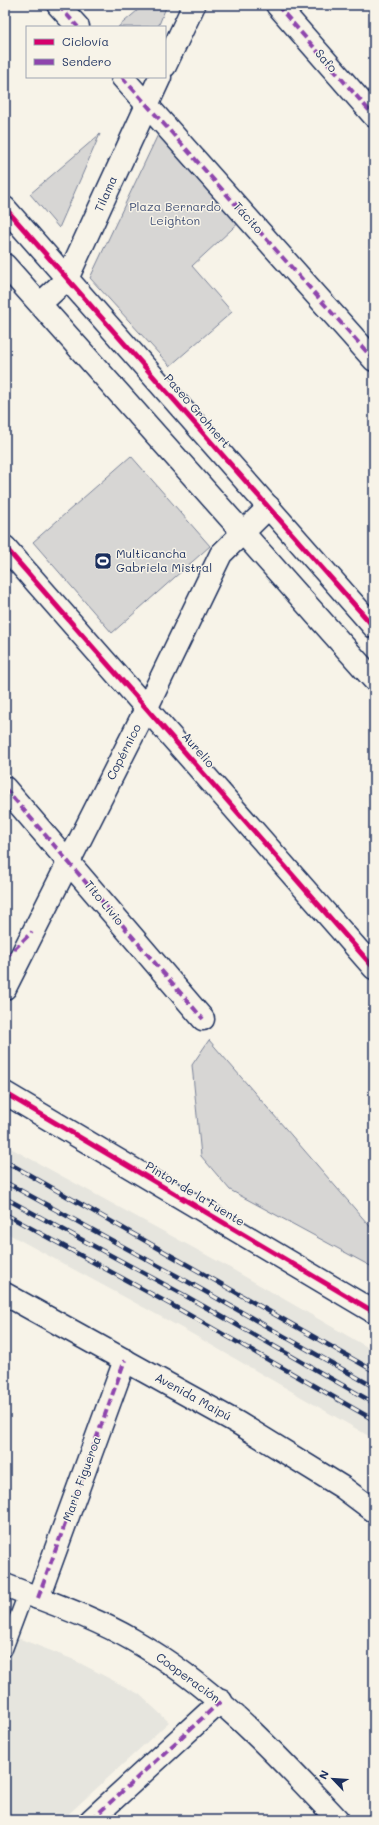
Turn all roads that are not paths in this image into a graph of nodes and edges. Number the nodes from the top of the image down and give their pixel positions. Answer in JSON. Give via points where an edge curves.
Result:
{"nodes":[{"id":1,"x":58,"y":5,"type":"edge"},
{"id":2,"x":194,"y":5,"type":"edge"},
{"id":3,"x":277,"y":5,"type":"edge"},
{"id":4,"x":77,"y":26,"type":"edge"},
{"id":5,"x":166,"y":64,"type":"edge"},
{"id":6,"x":123,"y":78,"type":"edge"},
{"id":7,"x":160,"y":78,"type":"edge"},
{"id":8,"x":147,"y":104,"type":"junction"},
{"id":9,"x":374,"y":116,"type":"edge"},
{"id":10,"x":5,"y":208,"type":"edge"},
{"id":11,"x":5,"y":265,"type":"edge"},
{"id":12,"x":67,"y":279,"type":"junction"},
{"id":13,"x":41,"y":304,"type":"junction"},
{"id":14,"x":374,"y":360,"type":"edge"},
{"id":15,"x":269,"y":507,"type":"junction"},
{"id":16,"x":242,"y":531,"type":"junction"},
{"id":17,"x":5,"y":547,"type":"edge"},
{"id":18,"x":374,"y":627,"type":"edge"},
{"id":19,"x":374,"y":680,"type":"edge"},
{"id":20,"x":147,"y":707,"type":"junction"},
{"id":21,"x":5,"y":788,"type":"edge"},
{"id":22,"x":69,"y":862,"type":"junction"},
{"id":23,"x":32,"y":932,"type":"junction"},
{"id":24,"x":5,"y":958,"type":"edge"},
{"id":25,"x":374,"y":968,"type":"edge"},
{"id":26,"x":5,"y":988,"type":"edge"},
{"id":27,"x":203,"y":1019,"type":"dead end"},
{"id":28,"x":5,"y":1094,"type":"edge"},
{"id":29,"x":5,"y":1294,"type":"edge"},
{"id":30,"x":374,"y":1312,"type":"edge"},
{"id":31,"x":125,"y":1360,"type":"junction"},
{"id":32,"x":374,"y":1511,"type":"edge"},
{"id":33,"x":5,"y":1585,"type":"edge"},
{"id":34,"x":32,"y":1596,"type":"junction"},
{"id":35,"x":5,"y":1649,"type":"edge"},
{"id":36,"x":221,"y":1701,"type":"junction"},
{"id":37,"x":92,"y":1820,"type":"edge"},
{"id":38,"x":338,"y":1820,"type":"edge"}],
"edges":[{"from":1,"to":4,"type":"street"},
{"from":2,"to":5,"type":"street"},
{"from":3,"to":9,"type":"street","name":"Safo"},
{"from":6,"to":8,"type":"street","name":"Tácito"},
{"from":7,"to":8,"type":"street","name":"Tilama"},
{"from":8,"to":12,"type":"street","name":"Tilama"},
{"from":8,"to":14,"type":"street","name":"Tácito"},
{"from":10,"to":12,"type":"street","name":"Paseo Grohnert"},
{"from":11,"to":13,"type":"street"},
{"from":12,"to":13,"type":"street","name":"Tilama"},
{"from":12,"to":15,"type":"street","name":"Paseo Grohnert"},
{"from":13,"to":16,"type":"street"},
{"from":15,"to":16,"type":"street","name":"Copérnico"},
{"from":15,"to":18,"type":"street","name":"Paseo Grohnert"},
{"from":16,"to":19,"type":"street"},
{"from":16,"to":20,"type":"street","name":"Copérnico","via":[[221,554]]},
{"from":17,"to":20,"type":"street","name":"Aurelio"},
{"from":20,"to":22,"type":"street","name":"Copérnico"},
{"from":20,"to":25,"type":"street","name":"Aurelio"},
{"from":21,"to":22,"type":"street","name":"Tito Livio"},
{"from":22,"to":23,"type":"street","name":"Copérnico"},
{"from":22,"to":27,"type":"street","name":"Tito Livio"},
{"from":23,"to":24,"type":"street"},
{"from":23,"to":26,"type":"street","name":"Copérnico"},
{"from":28,"to":30,"type":"street","name":"Pintor de la Fuente"},
{"from":29,"to":31,"type":"street","name":"Avenida Maipú"},
{"from":31,"to":32,"type":"street","name":"Avenida Maipú","via":[[302,1461]]},
{"from":31,"to":34,"type":"street","name":"Mario Figueroa"},
{"from":33,"to":34,"type":"street","name":"Cooperación"},
{"from":34,"to":35,"type":"lane"},
{"from":34,"to":36,"type":"street","name":"Cooperación","via":[[96,1621],[134,1640]]},
{"from":36,"to":37,"type":"street"},
{"from":36,"to":38,"type":"street","name":"Cooperación","via":[[262,1739]]}]}
